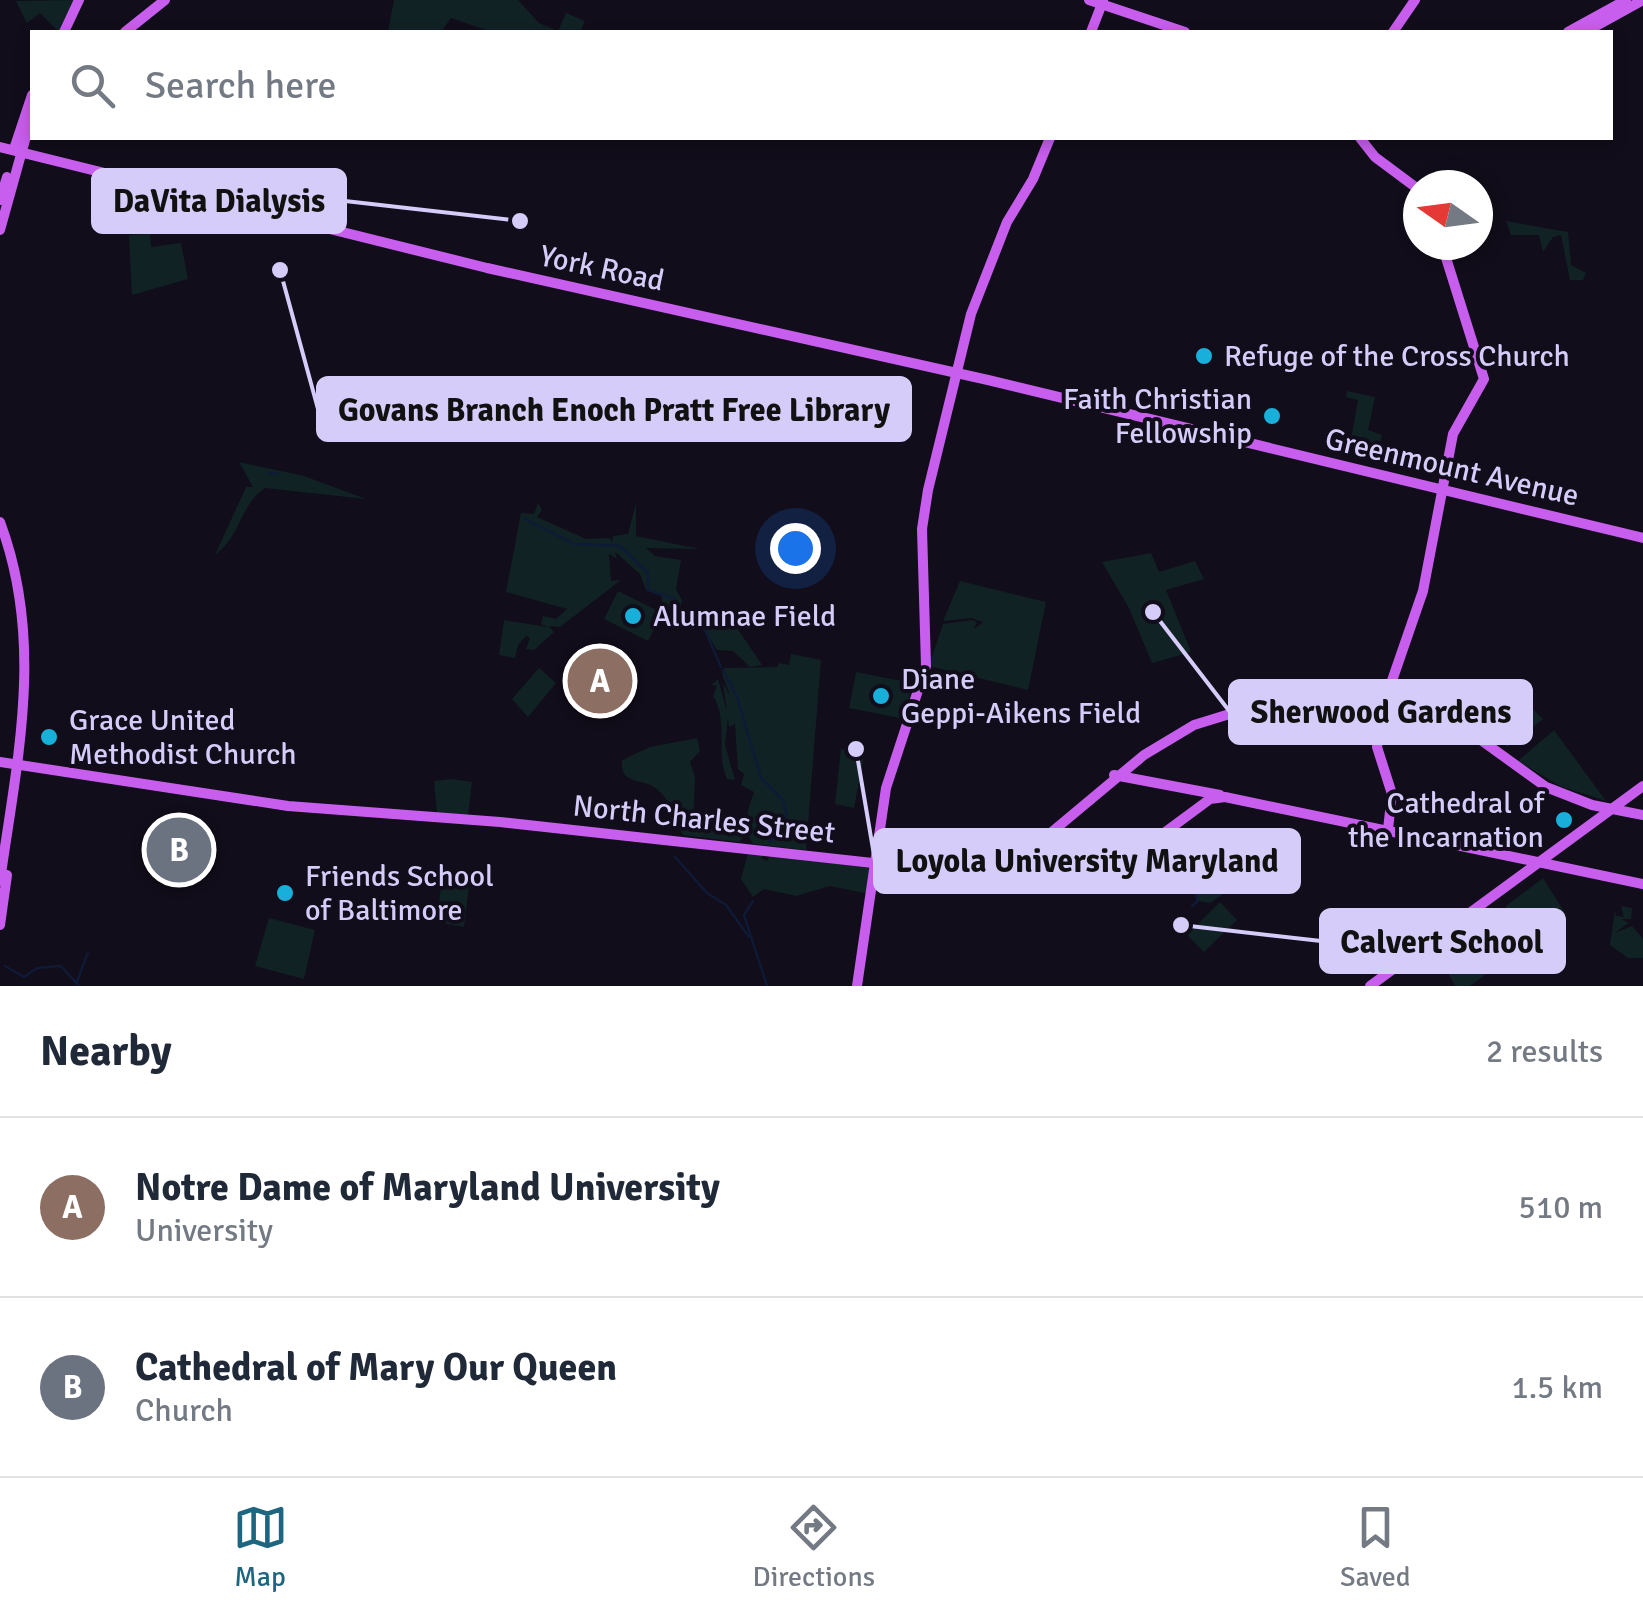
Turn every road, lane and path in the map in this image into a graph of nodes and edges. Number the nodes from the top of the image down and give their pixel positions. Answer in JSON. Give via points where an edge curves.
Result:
{"nodes":[{"id":1,"x":82,"y":0,"type":"edge"},
{"id":2,"x":164,"y":0,"type":"edge"},
{"id":3,"x":1089,"y":0,"type":"edge"},
{"id":4,"x":1415,"y":0,"type":"edge"},
{"id":5,"x":1626,"y":0,"type":"edge"},
{"id":6,"x":1643,"y":0,"type":"edge"},
{"id":7,"x":1102,"y":2,"type":"edge"},
{"id":8,"x":1144,"y":22,"type":"junction"},
{"id":9,"x":65,"y":30,"type":"edge"},
{"id":10,"x":73,"y":30,"type":"edge"},
{"id":11,"x":127,"y":30,"type":"edge"},
{"id":12,"x":1091,"y":30,"type":"edge"},
{"id":13,"x":1161,"y":30,"type":"edge"},
{"id":14,"x":1177,"y":30,"type":"edge"},
{"id":15,"x":1394,"y":30,"type":"edge"},
{"id":16,"x":1572,"y":30,"type":"edge"},
{"id":17,"x":1588,"y":30,"type":"edge"},
{"id":18,"x":30,"y":103,"type":"edge"},
{"id":19,"x":30,"y":120,"type":"edge"},
{"id":20,"x":1049,"y":140,"type":"edge"},
{"id":21,"x":1362,"y":140,"type":"edge"},
{"id":22,"x":0,"y":147,"type":"edge"},
{"id":23,"x":18,"y":152,"type":"junction"},
{"id":24,"x":1403,"y":177,"type":"edge"},
{"id":25,"x":0,"y":200,"type":"edge"},
{"id":26,"x":0,"y":230,"type":"edge"},
{"id":27,"x":1447,"y":260,"type":"edge"},
{"id":28,"x":956,"y":372,"type":"junction"},
{"id":29,"x":1250,"y":444,"type":"joint"},
{"id":30,"x":1440,"y":490,"type":"junction"},
{"id":31,"x":0,"y":522,"type":"edge"},
{"id":32,"x":1643,"y":538,"type":"edge"},
{"id":33,"x":1386,"y":696,"type":"junction"},
{"id":34,"x":0,"y":762,"type":"edge"},
{"id":35,"x":20,"y":765,"type":"junction"},
{"id":36,"x":1115,"y":775,"type":"junction"},
{"id":37,"x":1643,"y":789,"type":"edge"},
{"id":38,"x":1208,"y":794,"type":"junction"},
{"id":39,"x":1225,"y":797,"type":"junction"},
{"id":40,"x":1616,"y":808,"type":"junction"},
{"id":41,"x":1195,"y":811,"type":"junction"},
{"id":42,"x":1643,"y":815,"type":"edge"},
{"id":43,"x":1057,"y":826,"type":"junction"},
{"id":44,"x":1388,"y":829,"type":"junction"},
{"id":45,"x":871,"y":862,"type":"junction"},
{"id":46,"x":1546,"y":862,"type":"junction"},
{"id":47,"x":965,"y":872,"type":"junction"},
{"id":48,"x":978,"y":874,"type":"junction"},
{"id":49,"x":0,"y":881,"type":"edge"},
{"id":50,"x":1643,"y":882,"type":"edge"},
{"id":51,"x":0,"y":925,"type":"edge"},
{"id":52,"x":858,"y":986,"type":"edge"},
{"id":53,"x":1370,"y":986,"type":"edge"},
{"id":54,"x":1380,"y":986,"type":"edge"}],
"edges":[{"from":1,"to":9,"type":"main road"},
{"from":1,"to":10,"type":"main road"},
{"from":2,"to":11,"type":"main road"},
{"from":3,"to":7,"type":"main road"},
{"from":4,"to":15,"type":"main road"},
{"from":5,"to":16,"type":"main road"},
{"from":6,"to":17,"type":"main road"},
{"from":7,"to":8,"type":"main road"},
{"from":7,"to":12,"type":"main road"},
{"from":8,"to":13,"type":"main road"},
{"from":8,"to":14,"type":"main road"},
{"from":18,"to":23,"type":"main road"},
{"from":19,"to":23,"type":"main road"},
{"from":20,"to":28,"type":"main road","via":[[997,246]]},
{"from":21,"to":24,"type":"main road"},
{"from":22,"to":23,"type":"main road","name":"York Road"},
{"from":23,"to":25,"type":"main road"},
{"from":23,"to":26,"type":"main road"},
{"from":23,"to":28,"type":"main road","name":"York Road","via":[[496,270]]},
{"from":27,"to":30,"type":"main road","via":[[1482,365],[1481,389],[1452,438]]},
{"from":28,"to":29,"type":"main road","name":"York Road"},
{"from":28,"to":45,"type":"main road","via":[[923,518],[926,668],[888,778]]},
{"from":29,"to":30,"type":"main road","name":"Greenmount Avenue"},
{"from":30,"to":32,"type":"main road","name":"Greenmount Avenue"},
{"from":30,"to":33,"type":"main road","via":[[1421,598]]},
{"from":31,"to":35,"type":"main road","via":[[23,623]]},
{"from":33,"to":36,"type":"main road","via":[[1316,698],[1227,713],[1178,734]]},
{"from":33,"to":40,"type":"main road","via":[[1444,711],[1533,780],[1570,798]]},
{"from":33,"to":44,"type":"main road","via":[[1377,747],[1392,794]]},
{"from":34,"to":35,"type":"main road","name":"North Charles Street"},
{"from":35,"to":45,"type":"main road","name":"North Charles Street","via":[[288,806]]},
{"from":35,"to":49,"type":"main road"},
{"from":35,"to":51,"type":"main road"},
{"from":36,"to":38,"type":"main road"},
{"from":36,"to":43,"type":"main road"},
{"from":37,"to":40,"type":"main road"},
{"from":38,"to":39,"type":"main road"},
{"from":38,"to":41,"type":"main road"},
{"from":39,"to":41,"type":"main road","name":"North Charles Street"},
{"from":39,"to":44,"type":"main road"},
{"from":40,"to":42,"type":"main road"},
{"from":40,"to":46,"type":"main road"},
{"from":41,"to":48,"type":"main road","name":"North Charles Street","via":[[1094,887]]},
{"from":43,"to":47,"type":"main road"},
{"from":43,"to":48,"type":"main road"},
{"from":44,"to":46,"type":"main road"},
{"from":45,"to":47,"type":"main road","name":"North Charles Street"},
{"from":45,"to":52,"type":"main road"},
{"from":46,"to":50,"type":"main road"},
{"from":46,"to":53,"type":"main road"},
{"from":46,"to":54,"type":"main road"},
{"from":47,"to":48,"type":"main road","name":"North Charles Street"}]}
